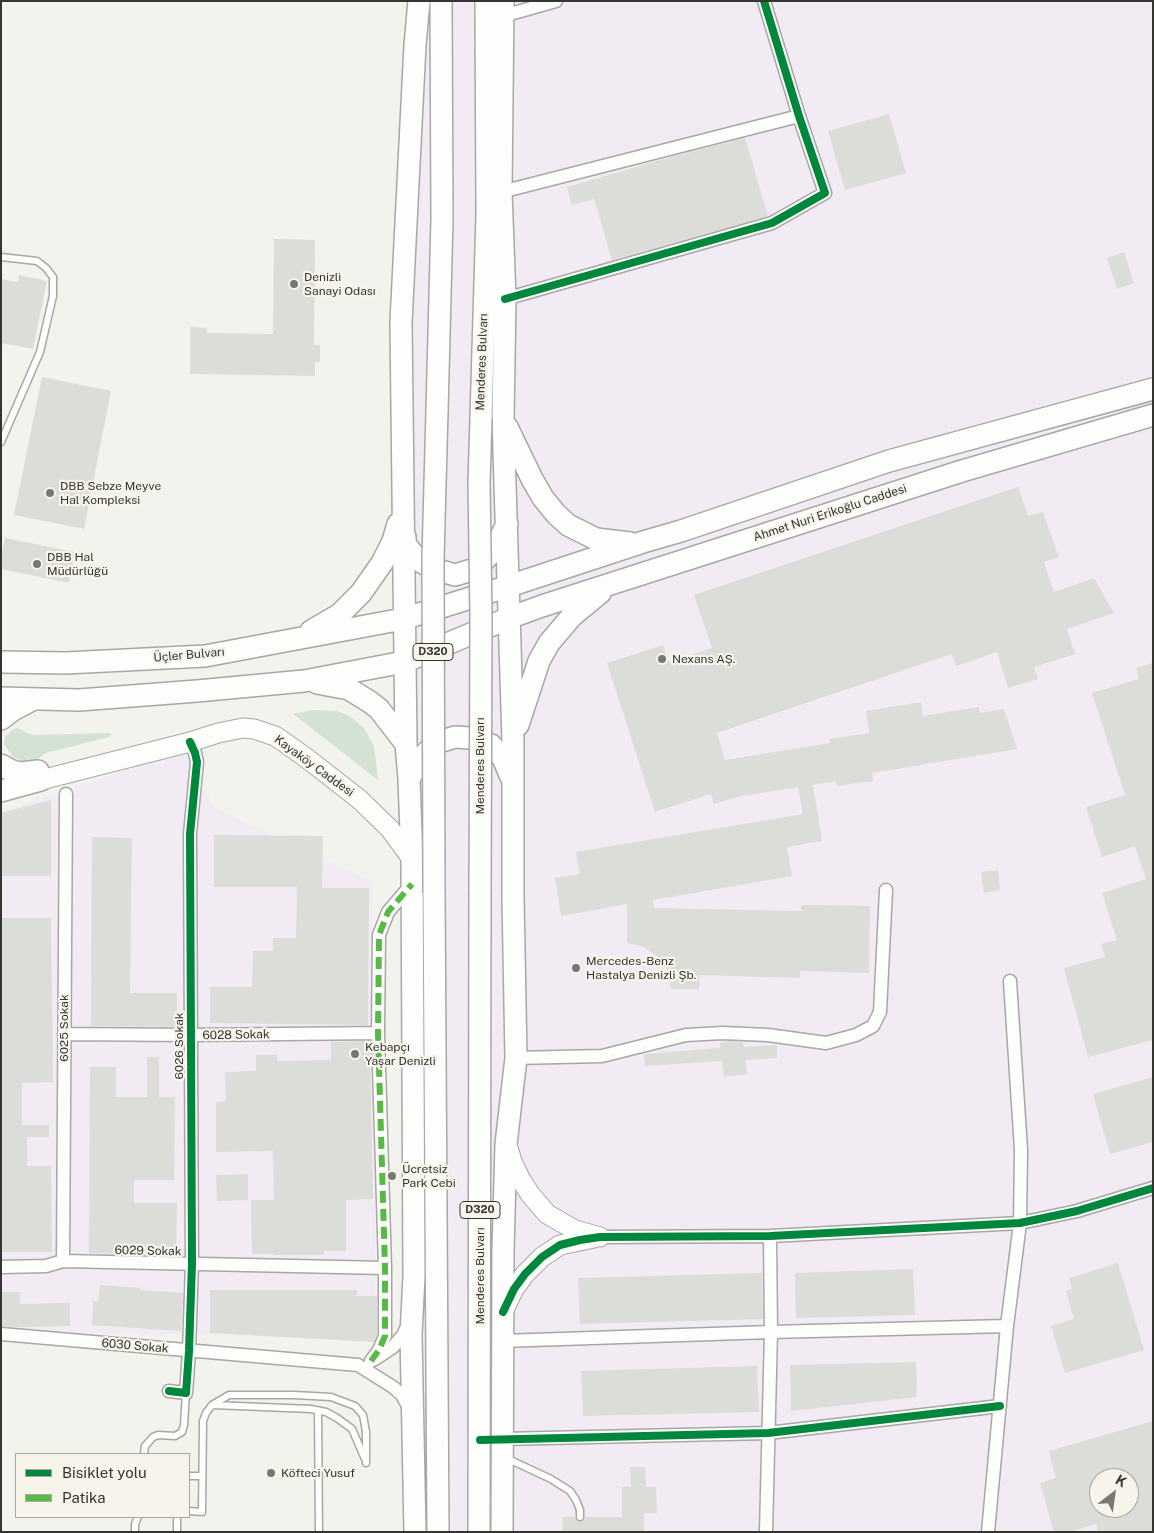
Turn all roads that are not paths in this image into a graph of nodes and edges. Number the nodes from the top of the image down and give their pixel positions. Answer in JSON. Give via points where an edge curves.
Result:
{"nodes":[{"id":1,"x":419,"y":1,"type":"edge"},
{"id":2,"x":441,"y":1,"type":"edge"},
{"id":3,"x":486,"y":1,"type":"edge"},
{"id":4,"x":556,"y":1,"type":"edge"},
{"id":5,"x":764,"y":1,"type":"edge"},
{"id":6,"x":503,"y":9,"type":"edge"},
{"id":7,"x":799,"y":116,"type":"junction"},
{"id":8,"x":501,"y":192,"type":"junction"},
{"id":9,"x":1,"y":257,"type":"edge"},
{"id":10,"x":505,"y":299,"type":"junction"},
{"id":11,"x":1153,"y":388,"type":"edge"},
{"id":12,"x":1153,"y":415,"type":"edge"},
{"id":13,"x":503,"y":419,"type":"junction"},
{"id":14,"x":1,"y":442,"type":"edge"},
{"id":15,"x":402,"y":512,"type":"junction"},
{"id":16,"x":507,"y":524,"type":"junction"},
{"id":17,"x":643,"y":542,"type":"junction"},
{"id":18,"x":610,"y":585,"type":"junction"},
{"id":19,"x":509,"y":586,"type":"junction"},
{"id":20,"x":509,"y":618,"type":"junction"},
{"id":21,"x":404,"y":619,"type":"junction"},
{"id":22,"x":297,"y":639,"type":"junction"},
{"id":23,"x":1,"y":662,"type":"edge"},
{"id":24,"x":404,"y":662,"type":"junction"},
{"id":25,"x":304,"y":681,"type":"junction"},
{"id":26,"x":1,"y":698,"type":"edge"},
{"id":27,"x":32,"y":700,"type":"junction"},
{"id":28,"x":1,"y":719,"type":"edge"},
{"id":29,"x":190,"y":742,"type":"junction"},
{"id":30,"x":513,"y":742,"type":"junction"},
{"id":31,"x":406,"y":744,"type":"junction"},
{"id":32,"x":1,"y":765,"type":"edge"},
{"id":33,"x":39,"y":775,"type":"junction"},
{"id":34,"x":409,"y":779,"type":"junction"},
{"id":35,"x":513,"y":780,"type":"junction"},
{"id":36,"x":1,"y":791,"type":"edge"},
{"id":37,"x":66,"y":794,"type":"dead end"},
{"id":38,"x":412,"y":859,"type":"junction"},
{"id":39,"x":412,"y":884,"type":"junction"},
{"id":40,"x":886,"y":890,"type":"dead end"},
{"id":41,"x":1010,"y":981,"type":"dead end"},
{"id":42,"x":64,"y":1034,"type":"junction"},
{"id":43,"x":378,"y":1034,"type":"junction"},
{"id":44,"x":191,"y":1035,"type":"junction"},
{"id":45,"x":516,"y":1058,"type":"junction"},
{"id":46,"x":506,"y":1144,"type":"junction"},
{"id":47,"x":1153,"y":1188,"type":"edge"},
{"id":48,"x":1020,"y":1223,"type":"junction"},
{"id":49,"x":770,"y":1236,"type":"junction"},
{"id":50,"x":600,"y":1237,"type":"junction"},
{"id":51,"x":63,"y":1261,"type":"junction"},
{"id":52,"x":192,"y":1263,"type":"junction"},
{"id":53,"x":1,"y":1267,"type":"edge"},
{"id":54,"x":385,"y":1268,"type":"junction"},
{"id":55,"x":503,"y":1312,"type":"junction"},
{"id":56,"x":412,"y":1316,"type":"junction"},
{"id":57,"x":1007,"y":1326,"type":"junction"},
{"id":58,"x":771,"y":1332,"type":"junction"},
{"id":59,"x":1,"y":1334,"type":"edge"},
{"id":60,"x":502,"y":1341,"type":"junction"},
{"id":61,"x":190,"y":1351,"type":"junction"},
{"id":62,"x":371,"y":1361,"type":"junction"},
{"id":63,"x":358,"y":1366,"type":"junction"},
{"id":64,"x":169,"y":1391,"type":"dead end"},
{"id":65,"x":186,"y":1392,"type":"junction"},
{"id":66,"x":212,"y":1406,"type":"junction"},
{"id":67,"x":1000,"y":1406,"type":"junction"},
{"id":68,"x":318,"y":1410,"type":"junction"},
{"id":69,"x":414,"y":1417,"type":"junction"},
{"id":70,"x":768,"y":1433,"type":"junction"},
{"id":71,"x":480,"y":1440,"type":"junction"},
{"id":72,"x":502,"y":1448,"type":"junction"},
{"id":73,"x":144,"y":1453,"type":"edge"},
{"id":74,"x":190,"y":1476,"type":"edge"},
{"id":75,"x":202,"y":1476,"type":"junction"},
{"id":76,"x":190,"y":1512,"type":"edge"},
{"id":77,"x":580,"y":1517,"type":"dead end"},
{"id":78,"x":138,"y":1518,"type":"edge"},
{"id":79,"x":176,"y":1518,"type":"edge"},
{"id":80,"x":135,"y":1532,"type":"edge"},
{"id":81,"x":177,"y":1532,"type":"edge"},
{"id":82,"x":319,"y":1532,"type":"edge"},
{"id":83,"x":415,"y":1532,"type":"edge"},
{"id":84,"x":438,"y":1532,"type":"edge"},
{"id":85,"x":478,"y":1532,"type":"edge"},
{"id":86,"x":502,"y":1532,"type":"edge"},
{"id":87,"x":766,"y":1532,"type":"edge"},
{"id":88,"x":988,"y":1532,"type":"edge"}],
"edges":[{"from":1,"to":15,"type":"main road","via":[[401,322]]},
{"from":2,"to":84,"type":"main road","number":"D320","bridge":true,"via":[[442,219],[433,567]]},
{"from":3,"to":71,"type":"main road","name":"Menderes Bulvarı","number":"D320","bridge":true,"via":[[487,215],[479,482]]},
{"from":4,"to":6,"type":"street"},
{"from":5,"to":7,"type":"street"},
{"from":6,"to":8,"type":"main road"},
{"from":7,"to":8,"type":"street"},
{"from":7,"to":10,"type":"street","via":[[825,194],[772,223]]},
{"from":8,"to":10,"type":"main road"},
{"from":9,"to":14,"type":"lane","via":[[37,261],[53,277],[54,296],[40,352]]},
{"from":10,"to":13,"type":"main road"},
{"from":11,"to":17,"type":"main road","via":[[888,461]]},
{"from":12,"to":18,"type":"main road","name":"Ahmet Nuri Erikoğlu Caddesi","via":[[962,471]]},
{"from":13,"to":16,"type":"main road"},
{"from":13,"to":17,"type":"main road","via":[[543,498],[568,525],[596,539]]},
{"from":15,"to":16,"type":"main road","via":[[405,544],[417,559],[431,568],[455,575],[475,569],[495,549]]},
{"from":15,"to":21,"type":"main road"},
{"from":15,"to":22,"type":"main road","via":[[382,563],[361,593],[340,614]]},
{"from":16,"to":19,"type":"main road"},
{"from":17,"to":19,"type":"main road"},
{"from":18,"to":20,"type":"main road","name":"Ahmet Nuri Erikoğlu Caddesi"},
{"from":18,"to":30,"type":"main road","via":[[572,616],[549,643],[539,662]]},
{"from":19,"to":20,"type":"main road"},
{"from":19,"to":21,"type":"main road","name":"Üçler Bulvarı"},
{"from":20,"to":24,"type":"main road","name":"Ahmet Nuri Erikoğlu Caddesi"},
{"from":20,"to":30,"type":"main road"},
{"from":21,"to":22,"type":"main road","name":"Üçler Bulvarı"},
{"from":21,"to":24,"type":"main road"},
{"from":22,"to":23,"type":"main road","name":"Üçler Bulvarı","via":[[205,656],[66,663]]},
{"from":24,"to":25,"type":"main road"},
{"from":24,"to":31,"type":"main road"},
{"from":25,"to":27,"type":"main road","via":[[79,700]]},
{"from":25,"to":31,"type":"main road","via":[[335,686],[361,696],[379,709]]},
{"from":26,"to":27,"type":"main road"},
{"from":27,"to":28,"type":"main road"},
{"from":29,"to":33,"type":"street","name":"Kayaköy Caddesi","via":[[143,741]]},
{"from":29,"to":38,"type":"street","name":"Kayaköy Caddesi","via":[[218,732],[243,728],[274,736],[310,760],[377,815]]},
{"from":29,"to":44,"type":"street","name":"6026 Sokak","via":[[197,762],[190,834]]},
{"from":30,"to":35,"type":"main road"},
{"from":31,"to":34,"type":"main road"},
{"from":32,"to":33,"type":"main road","via":[[12,771]]},
{"from":33,"to":36,"type":"main road"},
{"from":34,"to":35,"type":"main road","via":[[428,751],[439,742],[455,737],[490,745],[503,758]]},
{"from":34,"to":38,"type":"main road"},
{"from":35,"to":45,"type":"main road"},
{"from":37,"to":42,"type":"street","name":"6025 Sokak"},
{"from":38,"to":39,"type":"main road"},
{"from":39,"to":43,"type":"street","via":[[388,912],[379,935]]},
{"from":39,"to":56,"type":"main road"},
{"from":40,"to":45,"type":"street","via":[[880,1012],[873,1026],[856,1035],[826,1043],[768,1035],[704,1034],[602,1056]]},
{"from":41,"to":48,"type":"street","via":[[1021,1150]]},
{"from":42,"to":44,"type":"street","name":"6028 Sokak"},
{"from":42,"to":51,"type":"street","name":"6025 Sokak"},
{"from":43,"to":44,"type":"street","name":"6028 Sokak"},
{"from":43,"to":54,"type":"street"},
{"from":44,"to":52,"type":"street","name":"6026 Sokak"},
{"from":45,"to":46,"type":"main road"},
{"from":46,"to":50,"type":"street","via":[[521,1180],[547,1214],[574,1230]]},
{"from":46,"to":55,"type":"main road"},
{"from":47,"to":48,"type":"street","via":[[1077,1212]]},
{"from":48,"to":49,"type":"street"},
{"from":48,"to":57,"type":"street"},
{"from":49,"to":50,"type":"street"},
{"from":49,"to":58,"type":"street"},
{"from":50,"to":55,"type":"street","via":[[560,1245],[542,1256],[514,1289]]},
{"from":51,"to":52,"type":"street","name":"6029 Sokak"},
{"from":51,"to":53,"type":"street","name":"6029 Sokak","via":[[46,1266]]},
{"from":52,"to":54,"type":"street","name":"6029 Sokak"},
{"from":52,"to":61,"type":"street","name":"6026 Sokak"},
{"from":54,"to":62,"type":"street","via":[[385,1336]]},
{"from":55,"to":60,"type":"main road"},
{"from":56,"to":62,"type":"street","name":"6030 Sokak","via":[[393,1347]]},
{"from":56,"to":69,"type":"main road"},
{"from":57,"to":58,"type":"street"},
{"from":57,"to":67,"type":"street"},
{"from":58,"to":60,"type":"street"},
{"from":58,"to":70,"type":"street"},
{"from":59,"to":61,"type":"street","name":"6030 Sokak"},
{"from":60,"to":71,"type":"main road"},
{"from":60,"to":72,"type":"main road"},
{"from":61,"to":63,"type":"street","name":"6030 Sokak"},
{"from":61,"to":65,"type":"street","name":"6026 Sokak"},
{"from":62,"to":63,"type":"street","name":"6030 Sokak"},
{"from":63,"to":69,"type":"street","name":"6030 Sokak","via":[[393,1387],[406,1401]]},
{"from":64,"to":65,"type":"street"},
{"from":65,"to":73,"type":"lane","via":[[182,1432],[175,1436],[153,1437],[145,1446]]},
{"from":66,"to":68,"type":"lane"},
{"from":66,"to":68,"type":"lane","via":[[228,1395],[294,1395],[344,1401],[363,1415],[366,1463],[352,1429]]},
{"from":66,"to":75,"type":"lane","via":[[203,1422]]},
{"from":67,"to":70,"type":"street"},
{"from":67,"to":88,"type":"street"},
{"from":68,"to":82,"type":"lane"},
{"from":69,"to":83,"type":"main road"},
{"from":70,"to":72,"type":"street"},
{"from":70,"to":87,"type":"street"},
{"from":71,"to":72,"type":"street"},
{"from":71,"to":85,"type":"main road","name":"Menderes Bulvarı","number":"D320"},
{"from":72,"to":77,"type":"lane","via":[[570,1491],[580,1510]]},
{"from":72,"to":86,"type":"main road"},
{"from":74,"to":75,"type":"lane"},
{"from":75,"to":76,"type":"lane","via":[[202,1512]]},
{"from":78,"to":80,"type":"lane"},
{"from":79,"to":81,"type":"lane"}]}
